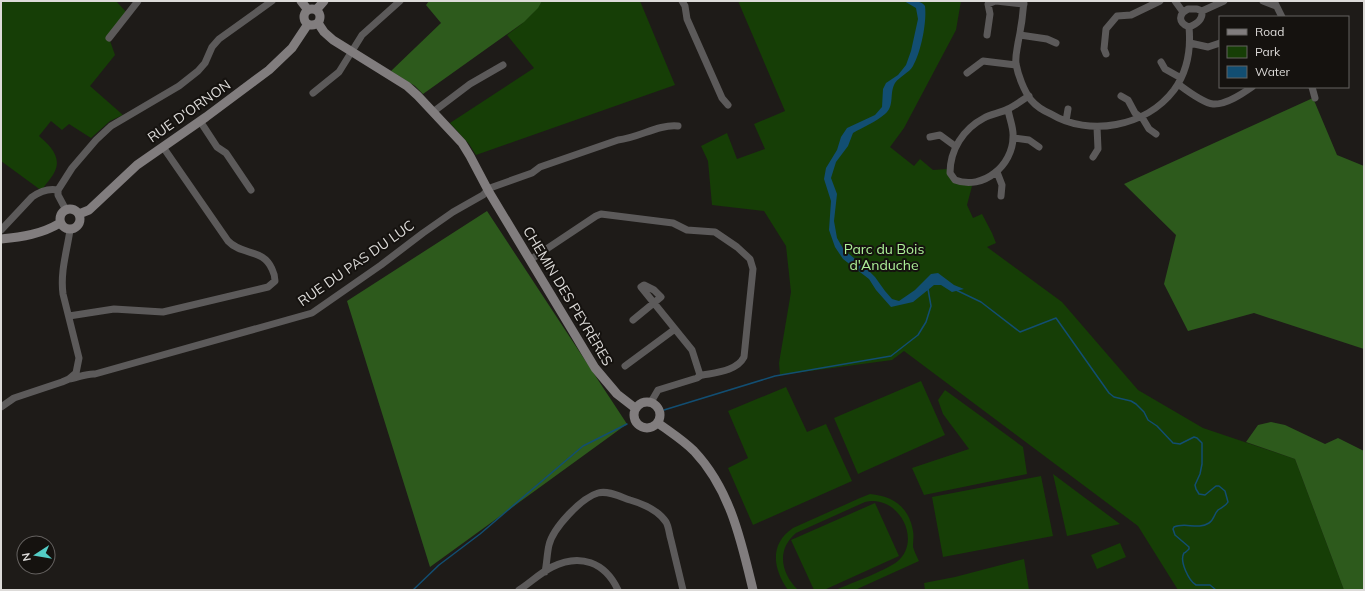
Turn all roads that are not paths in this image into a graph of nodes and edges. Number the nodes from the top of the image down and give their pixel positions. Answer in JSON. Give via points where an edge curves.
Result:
{"nodes":[{"id":1,"x":138,"y":1,"type":"edge"},
{"id":2,"x":272,"y":1,"type":"edge"},
{"id":3,"x":301,"y":1,"type":"edge"},
{"id":4,"x":324,"y":1,"type":"edge"},
{"id":5,"x":400,"y":1,"type":"edge"},
{"id":6,"x":682,"y":1,"type":"edge"},
{"id":7,"x":996,"y":1,"type":"edge"},
{"id":8,"x":1160,"y":1,"type":"edge"},
{"id":9,"x":1175,"y":1,"type":"edge"},
{"id":10,"x":1224,"y":1,"type":"edge"},
{"id":11,"x":1263,"y":1,"type":"edge"},
{"id":12,"x":1024,"y":2,"type":"edge"},
{"id":13,"x":1275,"y":3,"type":"edge"},
{"id":14,"x":312,"y":10,"type":"junction"},
{"id":15,"x":1202,"y":11,"type":"junction"},
{"id":16,"x":1183,"y":12,"type":"junction"},
{"id":17,"x":1282,"y":16,"type":"edge"},
{"id":18,"x":308,"y":24,"type":"junction"},
{"id":19,"x":318,"y":24,"type":"junction"},
{"id":20,"x":1189,"y":27,"type":"junction"},
{"id":21,"x":987,"y":35,"type":"dead end"},
{"id":22,"x":1020,"y":35,"type":"junction"},
{"id":23,"x":108,"y":38,"type":"dead end"},
{"id":24,"x":1056,"y":43,"type":"dead end"},
{"id":25,"x":1190,"y":43,"type":"junction"},
{"id":26,"x":1219,"y":43,"type":"edge"},
{"id":27,"x":351,"y":52,"type":"junction"},
{"id":28,"x":1106,"y":54,"type":"dead end"},
{"id":29,"x":1161,"y":62,"type":"dead end"},
{"id":30,"x":503,"y":65,"type":"dead end"},
{"id":31,"x":1016,"y":65,"type":"junction"},
{"id":32,"x":967,"y":73,"type":"dead end"},
{"id":33,"x":1179,"y":81,"type":"junction"},
{"id":34,"x":1250,"y":88,"type":"edge"},
{"id":35,"x":1312,"y":88,"type":"edge"},
{"id":36,"x":313,"y":93,"type":"dead end"},
{"id":37,"x":1029,"y":96,"type":"junction"},
{"id":38,"x":1121,"y":96,"type":"dead end"},
{"id":39,"x":1315,"y":98,"type":"dead end"},
{"id":40,"x":728,"y":104,"type":"dead end"},
{"id":41,"x":1008,"y":109,"type":"junction"},
{"id":42,"x":1068,"y":109,"type":"dead end"},
{"id":43,"x":433,"y":112,"type":"junction"},
{"id":44,"x":1139,"y":116,"type":"junction"},
{"id":45,"x":200,"y":121,"type":"junction"},
{"id":46,"x":1066,"y":121,"type":"junction"},
{"id":47,"x":678,"y":126,"type":"dead end"},
{"id":48,"x":1097,"y":127,"type":"junction"},
{"id":49,"x":1156,"y":134,"type":"dead end"},
{"id":50,"x":930,"y":137,"type":"dead end"},
{"id":51,"x":1014,"y":138,"type":"junction"},
{"id":52,"x":955,"y":146,"type":"junction"},
{"id":53,"x":163,"y":147,"type":"junction"},
{"id":54,"x":1039,"y":147,"type":"dead end"},
{"id":55,"x":1093,"y":157,"type":"dead end"},
{"id":56,"x":997,"y":172,"type":"junction"},
{"id":57,"x":58,"y":190,"type":"junction"},
{"id":58,"x":251,"y":190,"type":"dead end"},
{"id":59,"x":488,"y":190,"type":"junction"},
{"id":60,"x":1001,"y":196,"type":"dead end"},
{"id":61,"x":66,"y":210,"type":"junction"},
{"id":62,"x":79,"y":214,"type":"junction"},
{"id":63,"x":60,"y":223,"type":"junction"},
{"id":64,"x":1,"y":230,"type":"edge"},
{"id":65,"x":70,"y":230,"type":"junction"},
{"id":66,"x":1,"y":239,"type":"edge"},
{"id":67,"x":530,"y":260,"type":"junction"},
{"id":68,"x":69,"y":316,"type":"junction"},
{"id":69,"x":633,"y":320,"type":"dead end"},
{"id":70,"x":675,"y":329,"type":"junction"},
{"id":71,"x":78,"y":365,"type":"junction"},
{"id":72,"x":625,"y":366,"type":"dead end"},
{"id":73,"x":90,"y":374,"type":"junction"},
{"id":74,"x":700,"y":375,"type":"junction"},
{"id":75,"x":69,"y":379,"type":"junction"},
{"id":76,"x":652,"y":402,"type":"junction"},
{"id":77,"x":1,"y":407,"type":"edge"},
{"id":78,"x":635,"y":408,"type":"junction"},
{"id":79,"x":658,"y":423,"type":"junction"},
{"id":80,"x":545,"y":572,"type":"junction"},
{"id":81,"x":519,"y":590,"type":"edge"},
{"id":82,"x":618,"y":590,"type":"edge"},
{"id":83,"x":683,"y":590,"type":"edge"},
{"id":84,"x":753,"y":590,"type":"edge"}],
"edges":[{"from":1,"to":23,"type":"street"},
{"from":2,"to":57,"type":"street","via":[[219,39],[202,67],[187,80],[111,126],[72,168]]},
{"from":3,"to":14,"type":"street"},
{"from":4,"to":14,"type":"street"},
{"from":5,"to":27,"type":"street","via":[[362,35]]},
{"from":6,"to":40,"type":"street","via":[[687,19],[722,98]]},
{"from":7,"to":12,"type":"street"},
{"from":7,"to":21,"type":"street","via":[[988,4],[990,14]]},
{"from":8,"to":28,"type":"street","via":[[1131,15],[1117,16],[1106,29]]},
{"from":9,"to":16,"type":"street"},
{"from":10,"to":15,"type":"street"},
{"from":11,"to":13,"type":"street"},
{"from":12,"to":22,"type":"street"},
{"from":13,"to":17,"type":"street"},
{"from":14,"to":18,"type":"street","via":[[304,17]]},
{"from":14,"to":19,"type":"street","via":[[321,16]]},
{"from":15,"to":16,"type":"street","via":[[1192,9]]},
{"from":15,"to":20,"type":"street","via":[[1200,20]]},
{"from":16,"to":20,"type":"street","via":[[1181,22]]},
{"from":18,"to":19,"type":"street"},
{"from":18,"to":45,"type":"street","name":"RUE D'ORNON","via":[[292,48],[269,70]]},
{"from":19,"to":27,"type":"street","name":"CHEMIN DES PEYRÈRES","via":[[324,32]]},
{"from":20,"to":25,"type":"street"},
{"from":22,"to":24,"type":"street"},
{"from":22,"to":31,"type":"street"},
{"from":25,"to":26,"type":"street","via":[[1208,47]]},
{"from":25,"to":33,"type":"street","via":[[1186,66]]},
{"from":27,"to":36,"type":"street","via":[[339,72]]},
{"from":27,"to":43,"type":"street","name":"CHEMIN DES PEYRÈRES","via":[[407,86]]},
{"from":29,"to":33,"type":"street"},
{"from":30,"to":43,"type":"street","via":[[470,84]]},
{"from":31,"to":32,"type":"street","via":[[983,61]]},
{"from":31,"to":37,"type":"street"},
{"from":33,"to":34,"type":"street","via":[[1205,102],[1213,104],[1224,102]]},
{"from":33,"to":44,"type":"street","via":[[1160,105]]},
{"from":35,"to":39,"type":"street"},
{"from":37,"to":41,"type":"street"},
{"from":37,"to":46,"type":"street","via":[[1042,109]]},
{"from":38,"to":44,"type":"street","via":[[1128,100]]},
{"from":41,"to":51,"type":"street"},
{"from":41,"to":52,"type":"street","via":[[979,121]]},
{"from":42,"to":46,"type":"street"},
{"from":43,"to":59,"type":"street","name":"CHEMIN DES PEYRÈRES","via":[[462,144]]},
{"from":44,"to":48,"type":"street","via":[[1122,123]]},
{"from":44,"to":49,"type":"street"},
{"from":45,"to":53,"type":"street","name":"RUE D'ORNON"},
{"from":45,"to":58,"type":"street"},
{"from":46,"to":48,"type":"street"},
{"from":47,"to":59,"type":"street","name":"RUE DU PAS DU LUC","via":[[670,125],[618,140],[540,167],[532,173]]},
{"from":48,"to":55,"type":"street","via":[[1098,149]]},
{"from":50,"to":52,"type":"street","via":[[940,135]]},
{"from":51,"to":54,"type":"street","via":[[1029,140]]},
{"from":51,"to":56,"type":"street","via":[[1009,155]]},
{"from":52,"to":56,"type":"street","via":[[950,170],[955,180],[978,181]]},
{"from":53,"to":62,"type":"street","name":"RUE D'ORNON","via":[[127,173],[89,210]]},
{"from":53,"to":68,"type":"street","via":[[228,241],[235,247],[265,257],[275,274],[274,280],[268,287],[163,312],[114,309]]},
{"from":56,"to":60,"type":"street","via":[[1002,185]]},
{"from":57,"to":61,"type":"street"},
{"from":57,"to":64,"type":"street","via":[[38,193],[32,197]]},
{"from":59,"to":67,"type":"street","name":"CHEMIN DES PEYRÈRES"},
{"from":59,"to":73,"type":"street","name":"RUE DU PAS DU LUC","via":[[453,212],[312,313]]},
{"from":61,"to":62,"type":"street","via":[[73,209]]},
{"from":61,"to":63,"type":"street","via":[[61,214]]},
{"from":62,"to":65,"type":"street","via":[[80,223]]},
{"from":63,"to":65,"type":"street"},
{"from":63,"to":66,"type":"street","via":[[31,235]]},
{"from":65,"to":68,"type":"street","via":[[62,285]]},
{"from":67,"to":74,"type":"street","via":[[601,214],[673,223],[687,230],[719,233],[750,259],[752,266],[744,357],[733,367]]},
{"from":67,"to":78,"type":"street","name":"CHEMIN DES PEYRÈRES","via":[[594,368],[614,391]]},
{"from":68,"to":71,"type":"street","via":[[78,350]]},
{"from":69,"to":70,"type":"street","via":[[653,303]]},
{"from":70,"to":72,"type":"street"},
{"from":70,"to":74,"type":"street","via":[[692,350]]},
{"from":71,"to":73,"type":"street"},
{"from":71,"to":75,"type":"street","via":[[76,374]]},
{"from":73,"to":75,"type":"street","name":"RUE DU PAS DU LUC"},
{"from":74,"to":76,"type":"street","via":[[658,390]]},
{"from":75,"to":77,"type":"street","name":"RUE DU PAS DU LUC","via":[[21,395]]},
{"from":76,"to":78,"type":"street","via":[[644,401]]},
{"from":76,"to":79,"type":"street","via":[[660,411]]},
{"from":78,"to":79,"type":"street","via":[[633,417],[637,424],[650,428]]},
{"from":79,"to":84,"type":"street","via":[[694,452],[720,488],[732,512]]},
{"from":80,"to":81,"type":"street"},
{"from":80,"to":82,"type":"street","via":[[566,562],[582,560],[597,565],[609,574]]},
{"from":80,"to":83,"type":"street","via":[[549,545],[554,533],[569,514],[583,502],[592,495],[605,493],[644,504],[667,523]]}]}
